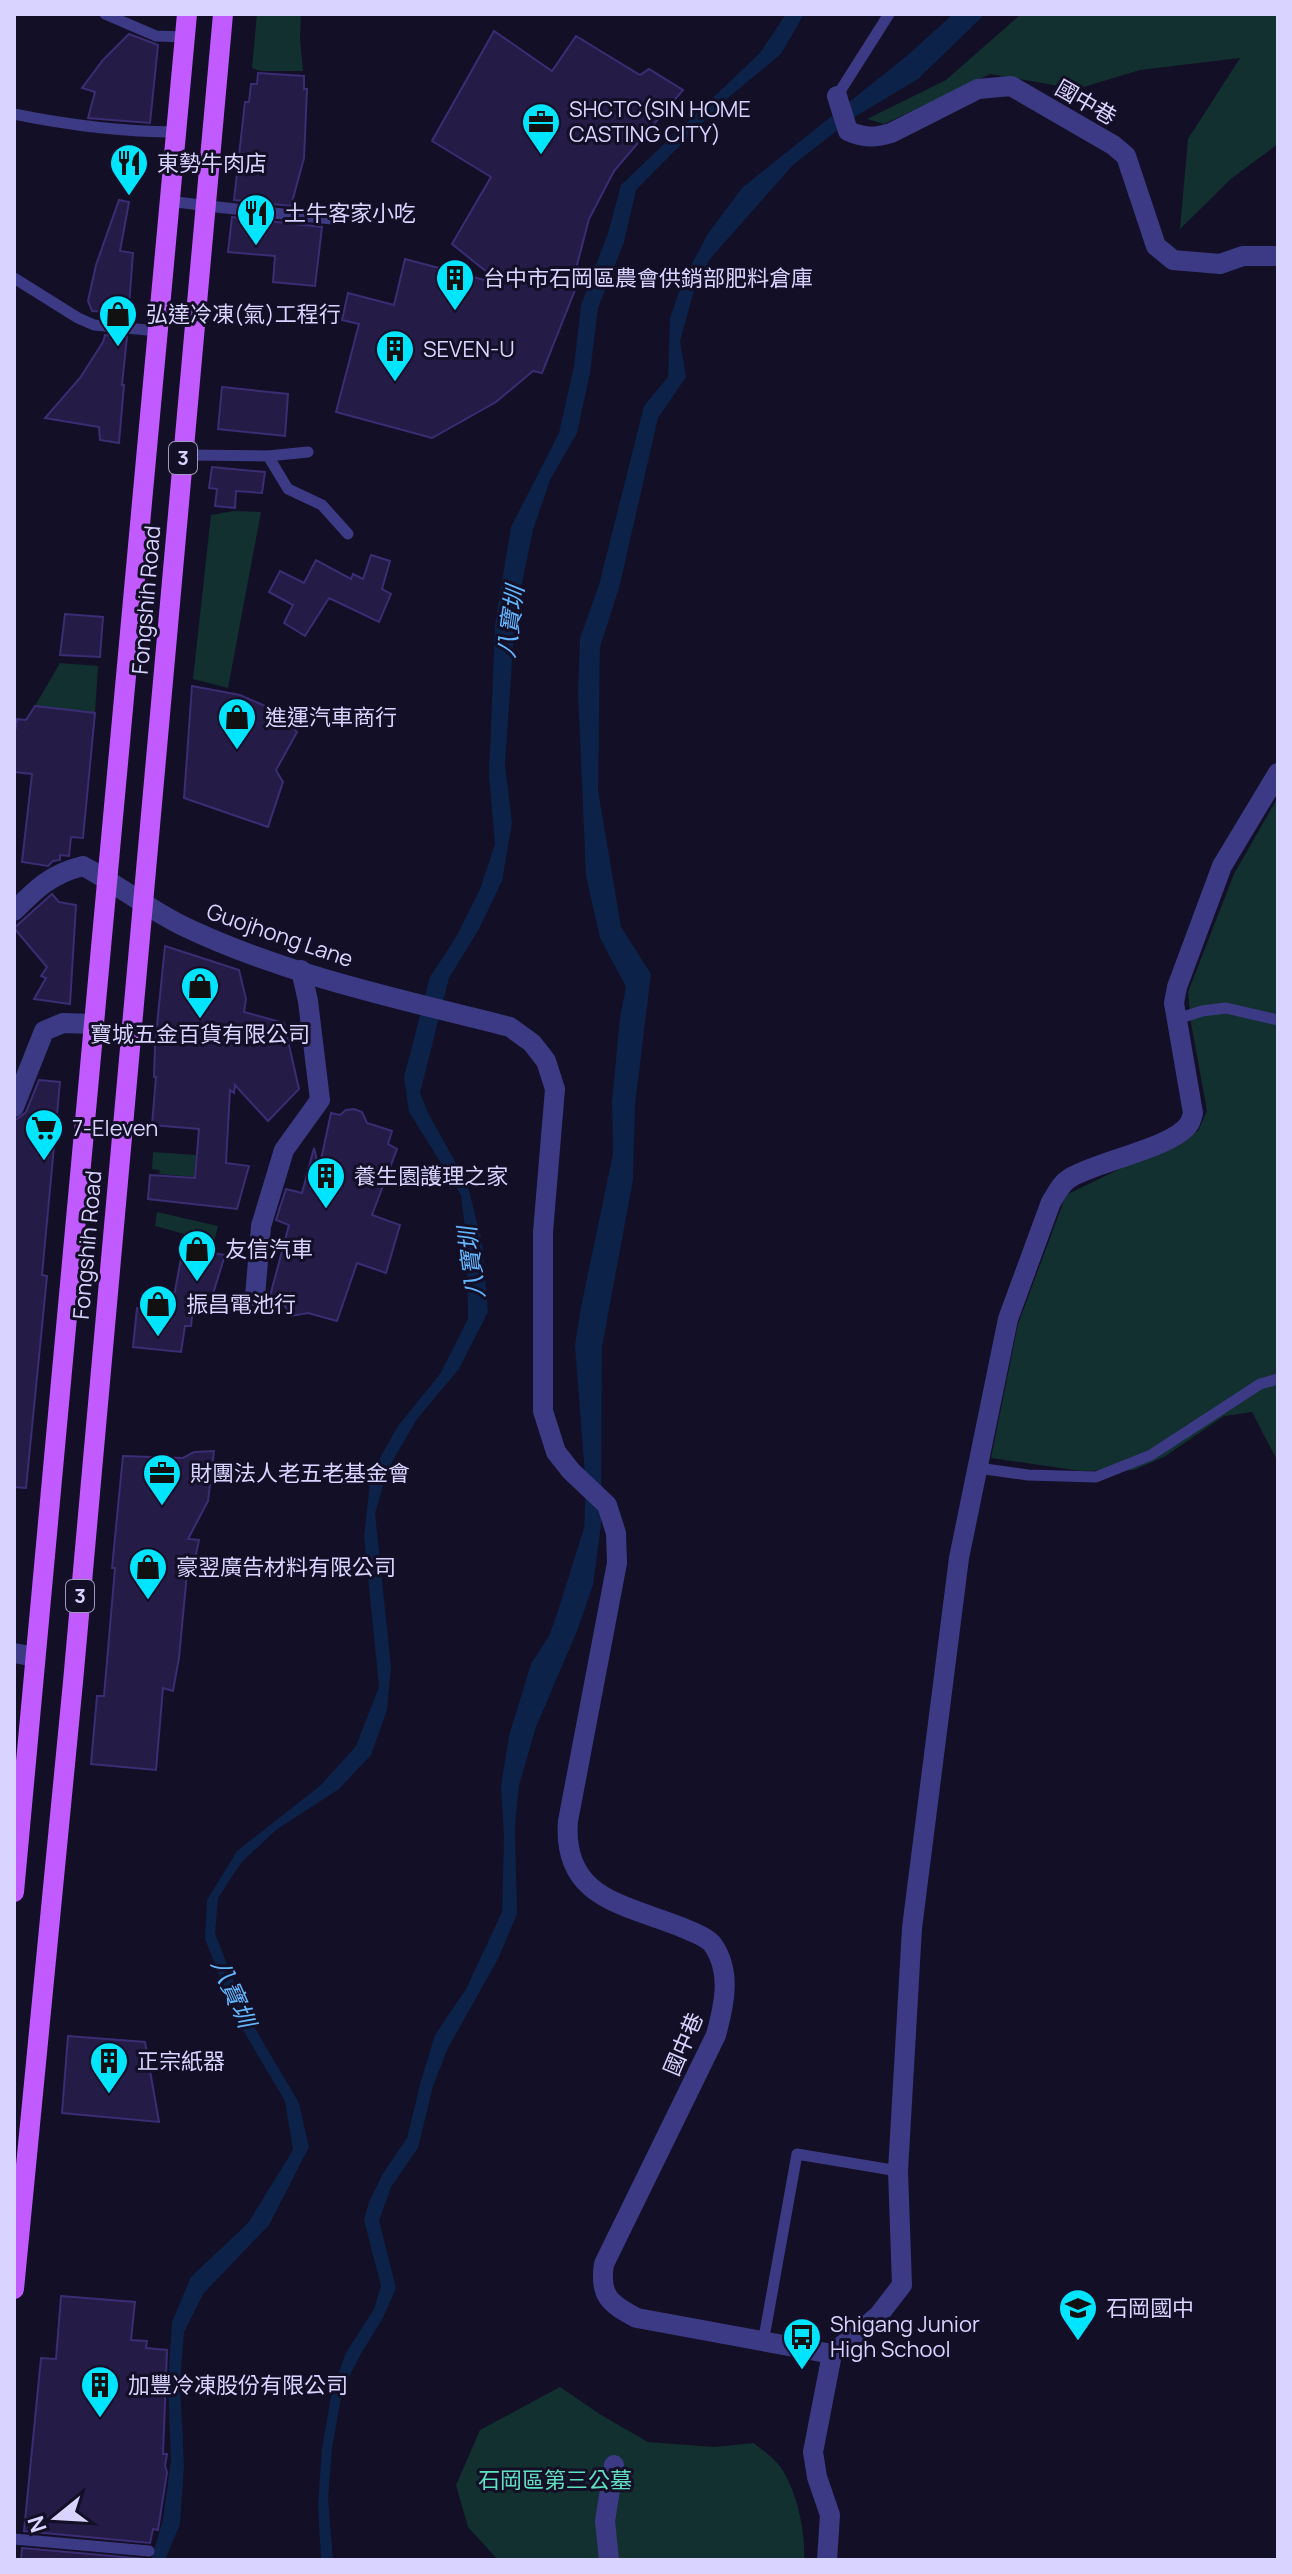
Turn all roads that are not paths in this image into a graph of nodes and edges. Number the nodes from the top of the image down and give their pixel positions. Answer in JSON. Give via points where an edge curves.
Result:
{"nodes":[{"id":1,"x":105,"y":14,"type":"edge"},
{"id":2,"x":187,"y":14,"type":"edge"},
{"id":3,"x":223,"y":14,"type":"edge"},
{"id":4,"x":889,"y":14,"type":"edge"},
{"id":5,"x":185,"y":37,"type":"junction"},
{"id":6,"x":837,"y":96,"type":"joint"},
{"id":7,"x":14,"y":114,"type":"edge"},
{"id":8,"x":176,"y":132,"type":"junction"},
{"id":9,"x":170,"y":201,"type":"junction"},
{"id":10,"x":205,"y":206,"type":"junction"},
{"id":11,"x":332,"y":219,"type":"dead end"},
{"id":12,"x":1278,"y":256,"type":"edge"},
{"id":13,"x":14,"y":278,"type":"edge"},
{"id":14,"x":158,"y":331,"type":"junction"},
{"id":15,"x":308,"y":452,"type":"dead end"},
{"id":16,"x":184,"y":455,"type":"junction"},
{"id":17,"x":268,"y":456,"type":"junction"},
{"id":18,"x":348,"y":534,"type":"dead end"},
{"id":19,"x":1278,"y":773,"type":"edge"},
{"id":20,"x":107,"y":878,"type":"junction"},
{"id":21,"x":143,"y":902,"type":"junction"},
{"id":22,"x":14,"y":911,"type":"edge"},
{"id":23,"x":301,"y":970,"type":"junction"},
{"id":24,"x":1177,"y":1019,"type":"junction"},
{"id":25,"x":1278,"y":1020,"type":"edge"},
{"id":26,"x":93,"y":1024,"type":"junction"},
{"id":27,"x":14,"y":1107,"type":"edge"},
{"id":28,"x":255,"y":1296,"type":"dead end"},
{"id":29,"x":1278,"y":1379,"type":"edge"},
{"id":30,"x":978,"y":1468,"type":"junction"},
{"id":31,"x":607,"y":1505,"type":"joint"},
{"id":32,"x":14,"y":1653,"type":"edge"},
{"id":33,"x":35,"y":1657,"type":"junction"},
{"id":34,"x":14,"y":1892,"type":"edge"},
{"id":35,"x":898,"y":2171,"type":"junction"},
{"id":36,"x":14,"y":2289,"type":"edge"},
{"id":37,"x":763,"y":2343,"type":"junction"},
{"id":38,"x":832,"y":2354,"type":"junction"},
{"id":39,"x":614,"y":2465,"type":"dead end"},
{"id":40,"x":14,"y":2539,"type":"edge"},
{"id":41,"x":149,"y":2551,"type":"dead end"},
{"id":42,"x":609,"y":2560,"type":"edge"},
{"id":43,"x":827,"y":2560,"type":"edge"}],
"edges":[{"from":1,"to":5,"type":"lane","via":[[156,36]]},
{"from":2,"to":5,"type":"main road","name":"Fongshih Road","number":"3"},
{"from":3,"to":10,"type":"main road","name":"Fongshih Road","number":"3"},
{"from":4,"to":6,"type":"lane"},
{"from":5,"to":8,"type":"main road","name":"Fongshih Road","number":"3"},
{"from":6,"to":12,"type":"street","name":"國中巷","via":[[848,131],[876,137],[978,89],[1011,86],[1126,156],[1156,246],[1173,260],[1220,264],[1243,256]]},
{"from":7,"to":8,"type":"lane","via":[[137,132]]},
{"from":8,"to":9,"type":"main road","name":"Fongshih Road","number":"3"},
{"from":9,"to":10,"type":"lane"},
{"from":9,"to":14,"type":"main road","name":"Fongshih Road","number":"3"},
{"from":10,"to":11,"type":"lane"},
{"from":10,"to":16,"type":"main road","name":"Fongshih Road","number":"3"},
{"from":13,"to":14,"type":"lane","via":[[94,325]]},
{"from":14,"to":20,"type":"main road","name":"Fongshih Road","number":"3"},
{"from":15,"to":17,"type":"lane"},
{"from":16,"to":17,"type":"lane"},
{"from":16,"to":21,"type":"main road","name":"Fongshih Road","number":"3"},
{"from":17,"to":18,"type":"lane","via":[[288,489],[322,505]]},
{"from":19,"to":24,"type":"street","via":[[1222,866],[1177,987]]},
{"from":20,"to":21,"type":"street","name":"Guojhong Lane"},
{"from":20,"to":22,"type":"street","via":[[83,866],[64,871],[42,883]]},
{"from":20,"to":26,"type":"main road","name":"Fongshih Road","number":"3"},
{"from":21,"to":23,"type":"street","name":"Guojhong Lane","via":[[242,952]]},
{"from":21,"to":36,"type":"main road","name":"Fongshih Road","number":"3"},
{"from":23,"to":28,"type":"street","via":[[320,1100],[284,1150],[261,1226]]},
{"from":23,"to":31,"type":"street","name":"Guojhong Lane","via":[[510,1027],[546,1061],[555,1089],[543,1232],[543,1411],[556,1452]]},
{"from":24,"to":25,"type":"lane","via":[[1226,1008]]},
{"from":24,"to":30,"type":"street","via":[[1193,1113],[1189,1125],[1164,1141],[1069,1178],[1051,1202],[1008,1319]]},
{"from":26,"to":27,"type":"street","via":[[63,1023],[38,1034]]},
{"from":26,"to":33,"type":"main road","name":"Fongshih Road","number":"3"},
{"from":29,"to":30,"type":"lane","via":[[1260,1384],[1151,1455],[1096,1477]]},
{"from":30,"to":35,"type":"street","via":[[959,1558],[912,1928]]},
{"from":31,"to":37,"type":"street","name":"國中巷","via":[[616,1533],[617,1563],[566,1843],[572,1866],[605,1897],[713,1943],[724,1971],[725,2001],[716,2035],[604,2264],[601,2281],[618,2309],[637,2318]]},
{"from":32,"to":33,"type":"street"},
{"from":33,"to":34,"type":"main road","name":"Fongshih Road","number":"3"},
{"from":35,"to":37,"type":"lane","via":[[797,2154]]},
{"from":35,"to":38,"type":"street","via":[[902,2285],[878,2316]]},
{"from":37,"to":38,"type":"street","name":"國中巷"},
{"from":38,"to":43,"type":"street","via":[[813,2452],[830,2515]]},
{"from":39,"to":42,"type":"street","via":[[605,2521]]},
{"from":40,"to":41,"type":"lane"}]}
